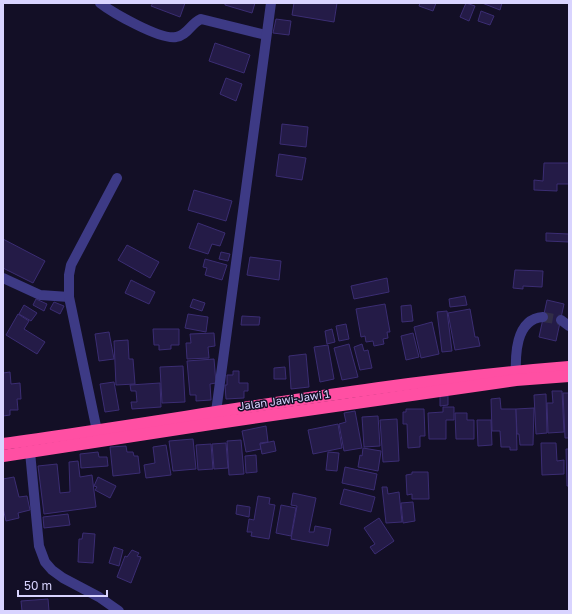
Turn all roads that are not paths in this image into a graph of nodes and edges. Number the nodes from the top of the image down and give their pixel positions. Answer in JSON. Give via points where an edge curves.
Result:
{"nodes":[{"id":1,"x":100,"y":3,"type":"edge"},
{"id":2,"x":271,"y":3,"type":"edge"},
{"id":3,"x":266,"y":35,"type":"junction"},
{"id":4,"x":117,"y":178,"type":"dead end"},
{"id":5,"x":3,"y":278,"type":"edge"},
{"id":6,"x":69,"y":297,"type":"junction"},
{"id":7,"x":543,"y":316,"type":"tunnel mouth"},
{"id":8,"x":569,"y":367,"type":"edge"},
{"id":9,"x":516,"y":376,"type":"junction"},
{"id":10,"x":569,"y":376,"type":"edge"},
{"id":11,"x":327,"y":395,"type":"junction"},
{"id":12,"x":328,"y":407,"type":"junction"},
{"id":13,"x":216,"y":412,"type":"junction"},
{"id":14,"x":98,"y":431,"type":"junction"},
{"id":15,"x":3,"y":444,"type":"edge"},
{"id":16,"x":30,"y":452,"type":"junction"},
{"id":17,"x":3,"y":456,"type":"edge"},
{"id":18,"x":119,"y":611,"type":"edge"}],
"edges":[{"from":1,"to":3,"type":"street","via":[[114,13],[170,37],[183,35],[201,19]]},
{"from":2,"to":3,"type":"street"},
{"from":3,"to":13,"type":"street"},
{"from":4,"to":6,"type":"street","via":[[71,265]]},
{"from":5,"to":6,"type":"street","via":[[40,295]]},
{"from":6,"to":14,"type":"street"},
{"from":7,"to":9,"type":"street","via":[[529,321],[521,332]]},
{"from":8,"to":9,"type":"highway"},
{"from":9,"to":10,"type":"highway","name":"Jalan Jawi-Jawi 1"},
{"from":9,"to":11,"type":"highway"},
{"from":9,"to":12,"type":"highway","name":"Jalan Jawi-Jawi 1"},
{"from":11,"to":12,"type":"highway"},
{"from":11,"to":13,"type":"highway"},
{"from":12,"to":16,"type":"highway","name":"Jalan Jawi-Jawi 1"},
{"from":13,"to":14,"type":"highway"},
{"from":14,"to":15,"type":"highway"},
{"from":16,"to":17,"type":"highway","name":"Jalan Jawi-Jawi 1"},
{"from":16,"to":18,"type":"street","via":[[39,546],[45,562],[63,578]]}]}
